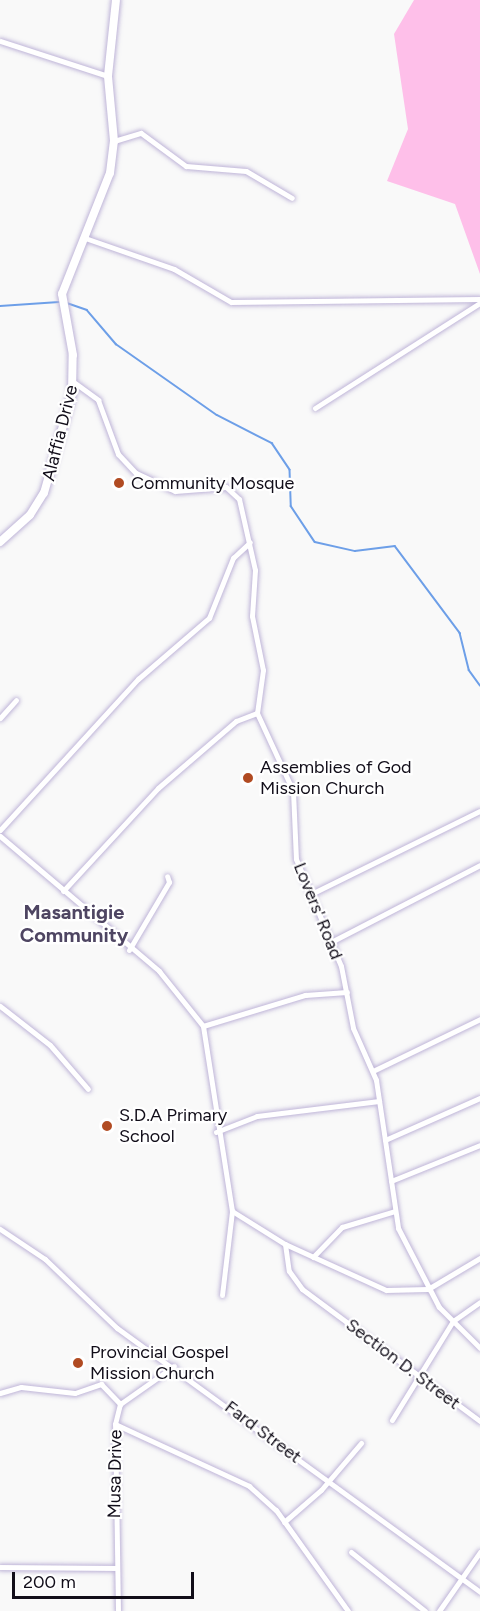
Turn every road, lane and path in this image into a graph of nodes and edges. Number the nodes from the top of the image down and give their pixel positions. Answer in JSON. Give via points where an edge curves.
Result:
{"nodes":[{"id":1,"x":116,"y":0,"type":"edge"},
{"id":2,"x":0,"y":41,"type":"edge"},
{"id":3,"x":108,"y":76,"type":"junction"},
{"id":4,"x":114,"y":141,"type":"junction"},
{"id":5,"x":292,"y":198,"type":"dead end"},
{"id":6,"x":85,"y":238,"type":"junction"},
{"id":7,"x":480,"y":301,"type":"edge"},
{"id":8,"x":75,"y":383,"type":"junction"},
{"id":9,"x":315,"y":408,"type":"dead end"},
{"id":10,"x":0,"y":542,"type":"edge"},
{"id":11,"x":250,"y":542,"type":"junction"},
{"id":12,"x":16,"y":700,"type":"dead end"},
{"id":13,"x":257,"y":713,"type":"junction"},
{"id":14,"x":0,"y":718,"type":"edge"},
{"id":15,"x":480,"y":811,"type":"edge"},
{"id":16,"x":0,"y":830,"type":"edge"},
{"id":17,"x":1,"y":840,"type":"edge"},
{"id":18,"x":480,"y":865,"type":"edge"},
{"id":19,"x":167,"y":876,"type":"dead end"},
{"id":20,"x":63,"y":891,"type":"junction"},
{"id":21,"x":311,"y":894,"type":"junction"},
{"id":22,"x":329,"y":943,"type":"junction"},
{"id":23,"x":129,"y":950,"type":"junction"},
{"id":24,"x":347,"y":992,"type":"junction"},
{"id":25,"x":0,"y":1006,"type":"edge"},
{"id":26,"x":480,"y":1019,"type":"edge"},
{"id":27,"x":203,"y":1026,"type":"junction"},
{"id":28,"x":373,"y":1071,"type":"junction"},
{"id":29,"x":88,"y":1089,"type":"dead end"},
{"id":30,"x":480,"y":1098,"type":"edge"},
{"id":31,"x":379,"y":1101,"type":"junction"},
{"id":32,"x":216,"y":1132,"type":"junction"},
{"id":33,"x":385,"y":1140,"type":"junction"},
{"id":34,"x":480,"y":1145,"type":"edge"},
{"id":35,"x":391,"y":1181,"type":"junction"},
{"id":36,"x":232,"y":1211,"type":"junction"},
{"id":37,"x":395,"y":1211,"type":"junction"},
{"id":38,"x":0,"y":1229,"type":"edge"},
{"id":39,"x":285,"y":1244,"type":"junction"},
{"id":40,"x":313,"y":1257,"type":"junction"},
{"id":41,"x":480,"y":1258,"type":"edge"},
{"id":42,"x":428,"y":1289,"type":"junction"},
{"id":43,"x":222,"y":1295,"type":"dead end"},
{"id":44,"x":480,"y":1302,"type":"edge"},
{"id":45,"x":453,"y":1322,"type":"junction"},
{"id":46,"x":480,"y":1348,"type":"edge"},
{"id":47,"x":174,"y":1366,"type":"junction"},
{"id":48,"x":418,"y":1375,"type":"junction"},
{"id":49,"x":0,"y":1393,"type":"edge"},
{"id":50,"x":120,"y":1404,"type":"junction"},
{"id":51,"x":392,"y":1420,"type":"dead end"},
{"id":52,"x":480,"y":1421,"type":"edge"},
{"id":53,"x":115,"y":1425,"type":"junction"},
{"id":54,"x":361,"y":1443,"type":"dead end"},
{"id":55,"x":329,"y":1481,"type":"junction"},
{"id":56,"x":284,"y":1522,"type":"junction"},
{"id":57,"x":351,"y":1552,"type":"dead end"},
{"id":58,"x":480,"y":1552,"type":"edge"},
{"id":59,"x":0,"y":1567,"type":"edge"},
{"id":60,"x":116,"y":1568,"type":"junction"},
{"id":61,"x":463,"y":1578,"type":"junction"},
{"id":62,"x":480,"y":1592,"type":"edge"},
{"id":63,"x":347,"y":1609,"type":"edge"},
{"id":64,"x":118,"y":1611,"type":"edge"},
{"id":65,"x":340,"y":1611,"type":"edge"},
{"id":66,"x":425,"y":1611,"type":"edge"},
{"id":67,"x":438,"y":1611,"type":"edge"}],
"edges":[{"from":1,"to":3,"type":"street","name":"Alaffia Drive"},
{"from":2,"to":3,"type":"street"},
{"from":3,"to":4,"type":"street","name":"Alaffia Drive"},
{"from":4,"to":5,"type":"street","via":[[141,133],[189,167],[246,171]]},
{"from":4,"to":6,"type":"street","name":"Alaffia Drive","via":[[108,184]]},
{"from":6,"to":7,"type":"street","via":[[174,268],[231,302]]},
{"from":6,"to":8,"type":"street","name":"Alaffia Drive","via":[[68,269],[62,308]]},
{"from":7,"to":9,"type":"street"},
{"from":8,"to":10,"type":"street","name":"Alaffia Drive","via":[[44,493],[30,515]]},
{"from":8,"to":11,"type":"street","via":[[98,400],[118,454],[136,473],[175,491],[216,485],[233,490]]},
{"from":11,"to":13,"type":"street","via":[[256,579],[252,616],[263,670]]},
{"from":11,"to":16,"type":"street","via":[[233,558],[222,594],[204,624],[138,679]]},
{"from":12,"to":14,"type":"street"},
{"from":13,"to":20,"type":"street","via":[[237,721],[158,788]]},
{"from":13,"to":21,"type":"street","name":"Lovers' Road","via":[[293,791],[295,851]]},
{"from":15,"to":21,"type":"street"},
{"from":17,"to":20,"type":"street"},
{"from":18,"to":22,"type":"street"},
{"from":19,"to":23,"type":"street","via":[[169,882]]},
{"from":20,"to":23,"type":"street"},
{"from":21,"to":22,"type":"street","name":"Lovers' Road"},
{"from":22,"to":24,"type":"street","name":"Lovers' Road"},
{"from":23,"to":27,"type":"street","via":[[159,971]]},
{"from":24,"to":27,"type":"street","via":[[305,995]]},
{"from":24,"to":28,"type":"street","name":"Lovers' Road","via":[[354,1028]]},
{"from":25,"to":29,"type":"street","via":[[50,1045]]},
{"from":26,"to":28,"type":"street"},
{"from":27,"to":32,"type":"street","via":[[211,1053]]},
{"from":28,"to":31,"type":"street","name":"Lovers' Road"},
{"from":30,"to":33,"type":"street"},
{"from":31,"to":32,"type":"street","via":[[257,1116]]},
{"from":31,"to":33,"type":"street","name":"Lovers' Road"},
{"from":32,"to":36,"type":"street"},
{"from":33,"to":35,"type":"street","name":"Lovers' Road"},
{"from":34,"to":35,"type":"street"},
{"from":35,"to":37,"type":"street","name":"Lovers' Road"},
{"from":36,"to":39,"type":"street"},
{"from":36,"to":43,"type":"street"},
{"from":37,"to":40,"type":"street","via":[[342,1227]]},
{"from":37,"to":42,"type":"street","name":"Lovers' Road"},
{"from":38,"to":47,"type":"street","name":"Fard Street","via":[[45,1259],[97,1312]]},
{"from":39,"to":40,"type":"street"},
{"from":39,"to":48,"type":"street","name":"Section D. Street","via":[[295,1280]]},
{"from":40,"to":42,"type":"street","via":[[386,1290]]},
{"from":41,"to":42,"type":"street"},
{"from":42,"to":45,"type":"street","name":"Lovers' Road"},
{"from":44,"to":45,"type":"street"},
{"from":45,"to":46,"type":"street","name":"Lovers' Road"},
{"from":45,"to":48,"type":"street"},
{"from":47,"to":50,"type":"street","name":"Musa Drive"},
{"from":47,"to":55,"type":"street","name":"Fard Street"},
{"from":48,"to":51,"type":"street"},
{"from":48,"to":52,"type":"street","name":"Section D. Street"},
{"from":49,"to":50,"type":"street","via":[[21,1388],[75,1393],[101,1384]]},
{"from":50,"to":53,"type":"street","name":"Musa Drive"},
{"from":53,"to":56,"type":"street","via":[[249,1486]]},
{"from":53,"to":60,"type":"street","name":"Musa Drive"},
{"from":54,"to":55,"type":"street"},
{"from":55,"to":56,"type":"street"},
{"from":55,"to":61,"type":"street","name":"Fard Street"},
{"from":56,"to":63,"type":"street"},
{"from":57,"to":66,"type":"street"},
{"from":58,"to":61,"type":"street"},
{"from":59,"to":60,"type":"street"},
{"from":60,"to":64,"type":"street","name":"Musa Drive"},
{"from":61,"to":62,"type":"street","name":"Fard Street"},
{"from":61,"to":67,"type":"street"},
{"from":63,"to":65,"type":"street"}]}
